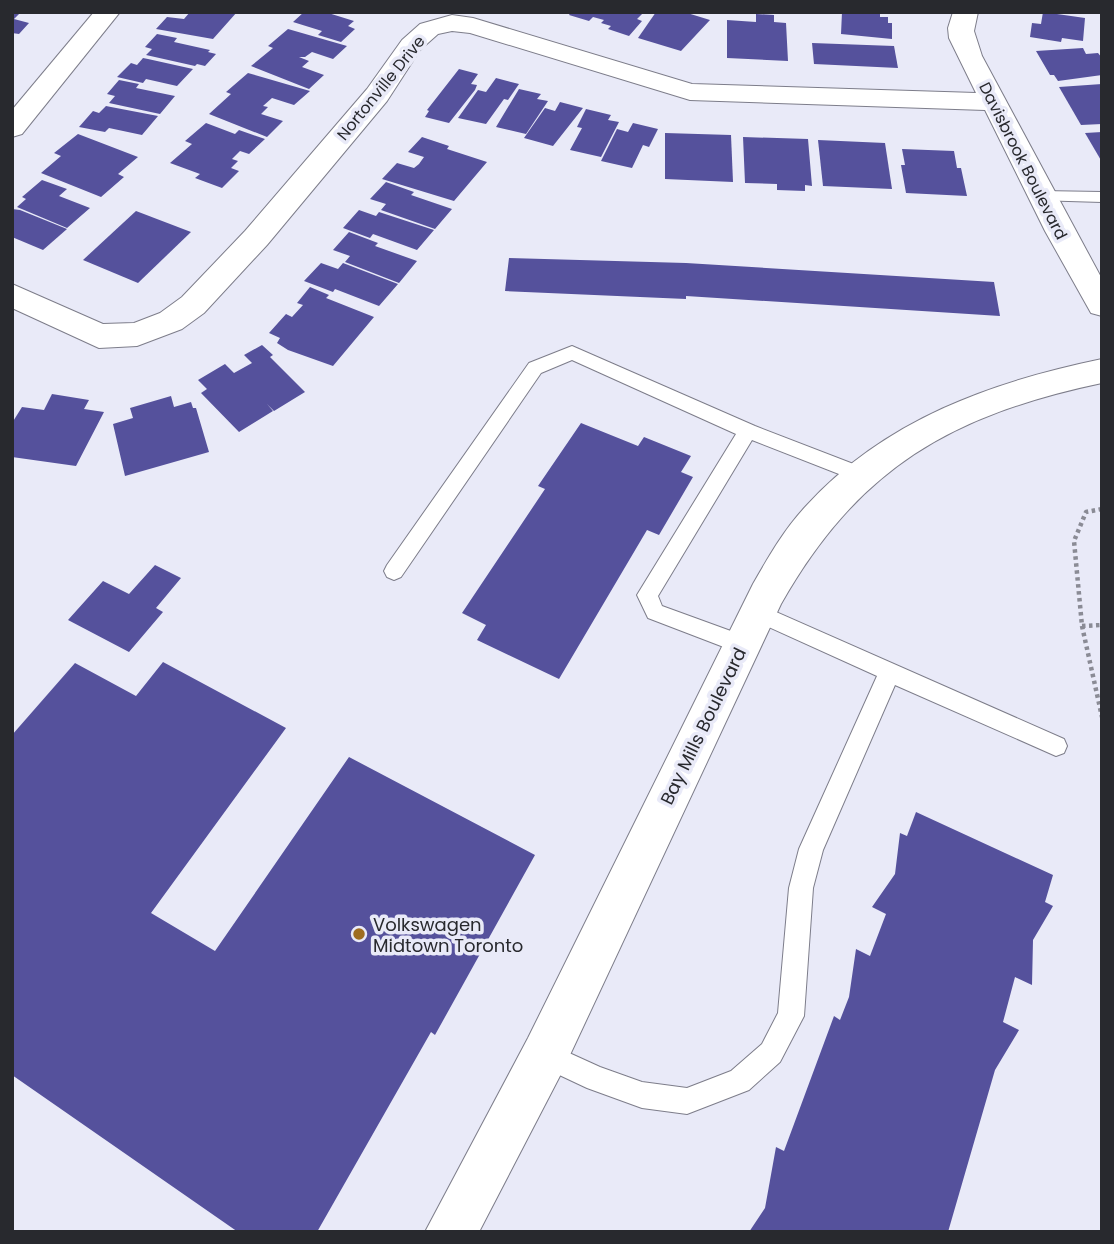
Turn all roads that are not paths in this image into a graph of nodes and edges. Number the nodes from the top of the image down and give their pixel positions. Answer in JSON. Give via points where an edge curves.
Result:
{"nodes":[{"id":1,"x":108,"y":12,"type":"edge"},
{"id":2,"x":966,"y":12,"type":"edge"},
{"id":3,"x":995,"y":102,"type":"junction"},
{"id":4,"x":12,"y":128,"type":"edge"},
{"id":5,"x":1041,"y":196,"type":"junction"},
{"id":6,"x":1102,"y":197,"type":"edge"},
{"id":7,"x":12,"y":295,"type":"edge"},
{"id":8,"x":1102,"y":305,"type":"edge"},
{"id":9,"x":1102,"y":371,"type":"edge"},
{"id":10,"x":748,"y":431,"type":"junction"},
{"id":11,"x":862,"y":475,"type":"junction"},
{"id":12,"x":394,"y":570,"type":"dead end"},
{"id":13,"x":750,"y":629,"type":"junction"},
{"id":14,"x":890,"y":672,"type":"junction"},
{"id":15,"x":1056,"y":746,"type":"dead end"},
{"id":16,"x":545,"y":1055,"type":"junction"},
{"id":17,"x":451,"y":1232,"type":"edge"}],
"edges":[{"from":1,"to":4,"type":"street"},
{"from":2,"to":3,"type":"street","name":"Davisbrook Boulevard","via":[[962,38]]},
{"from":3,"to":5,"type":"street","name":"Davisbrook Boulevard"},
{"from":3,"to":7,"type":"street","name":"Nortonville Drive","via":[[690,92],[452,23],[429,29],[411,45],[377,95],[256,238],[171,321],[137,334],[99,336]]},
{"from":5,"to":6,"type":"lane"},
{"from":5,"to":8,"type":"street","name":"Davisbrook Boulevard","via":[[1070,255]]},
{"from":9,"to":11,"type":"street","name":"Bay Mills Boulevard","via":[[1053,380],[977,404],[914,437]]},
{"from":10,"to":11,"type":"lane"},
{"from":10,"to":12,"type":"lane","via":[[572,353],[535,368]]},
{"from":10,"to":13,"type":"lane","via":[[647,595],[654,612]]},
{"from":11,"to":13,"type":"street","name":"Bay Mills Boulevard","via":[[822,513],[791,552]]},
{"from":13,"to":14,"type":"lane"},
{"from":13,"to":16,"type":"street","name":"Bay Mills Boulevard"},
{"from":14,"to":15,"type":"lane"},
{"from":14,"to":16,"type":"lane","via":[[811,849],[801,888],[791,1016],[771,1053],[740,1081],[687,1101],[642,1095]]},
{"from":16,"to":17,"type":"street","name":"Bay Mills Boulevard"}]}
